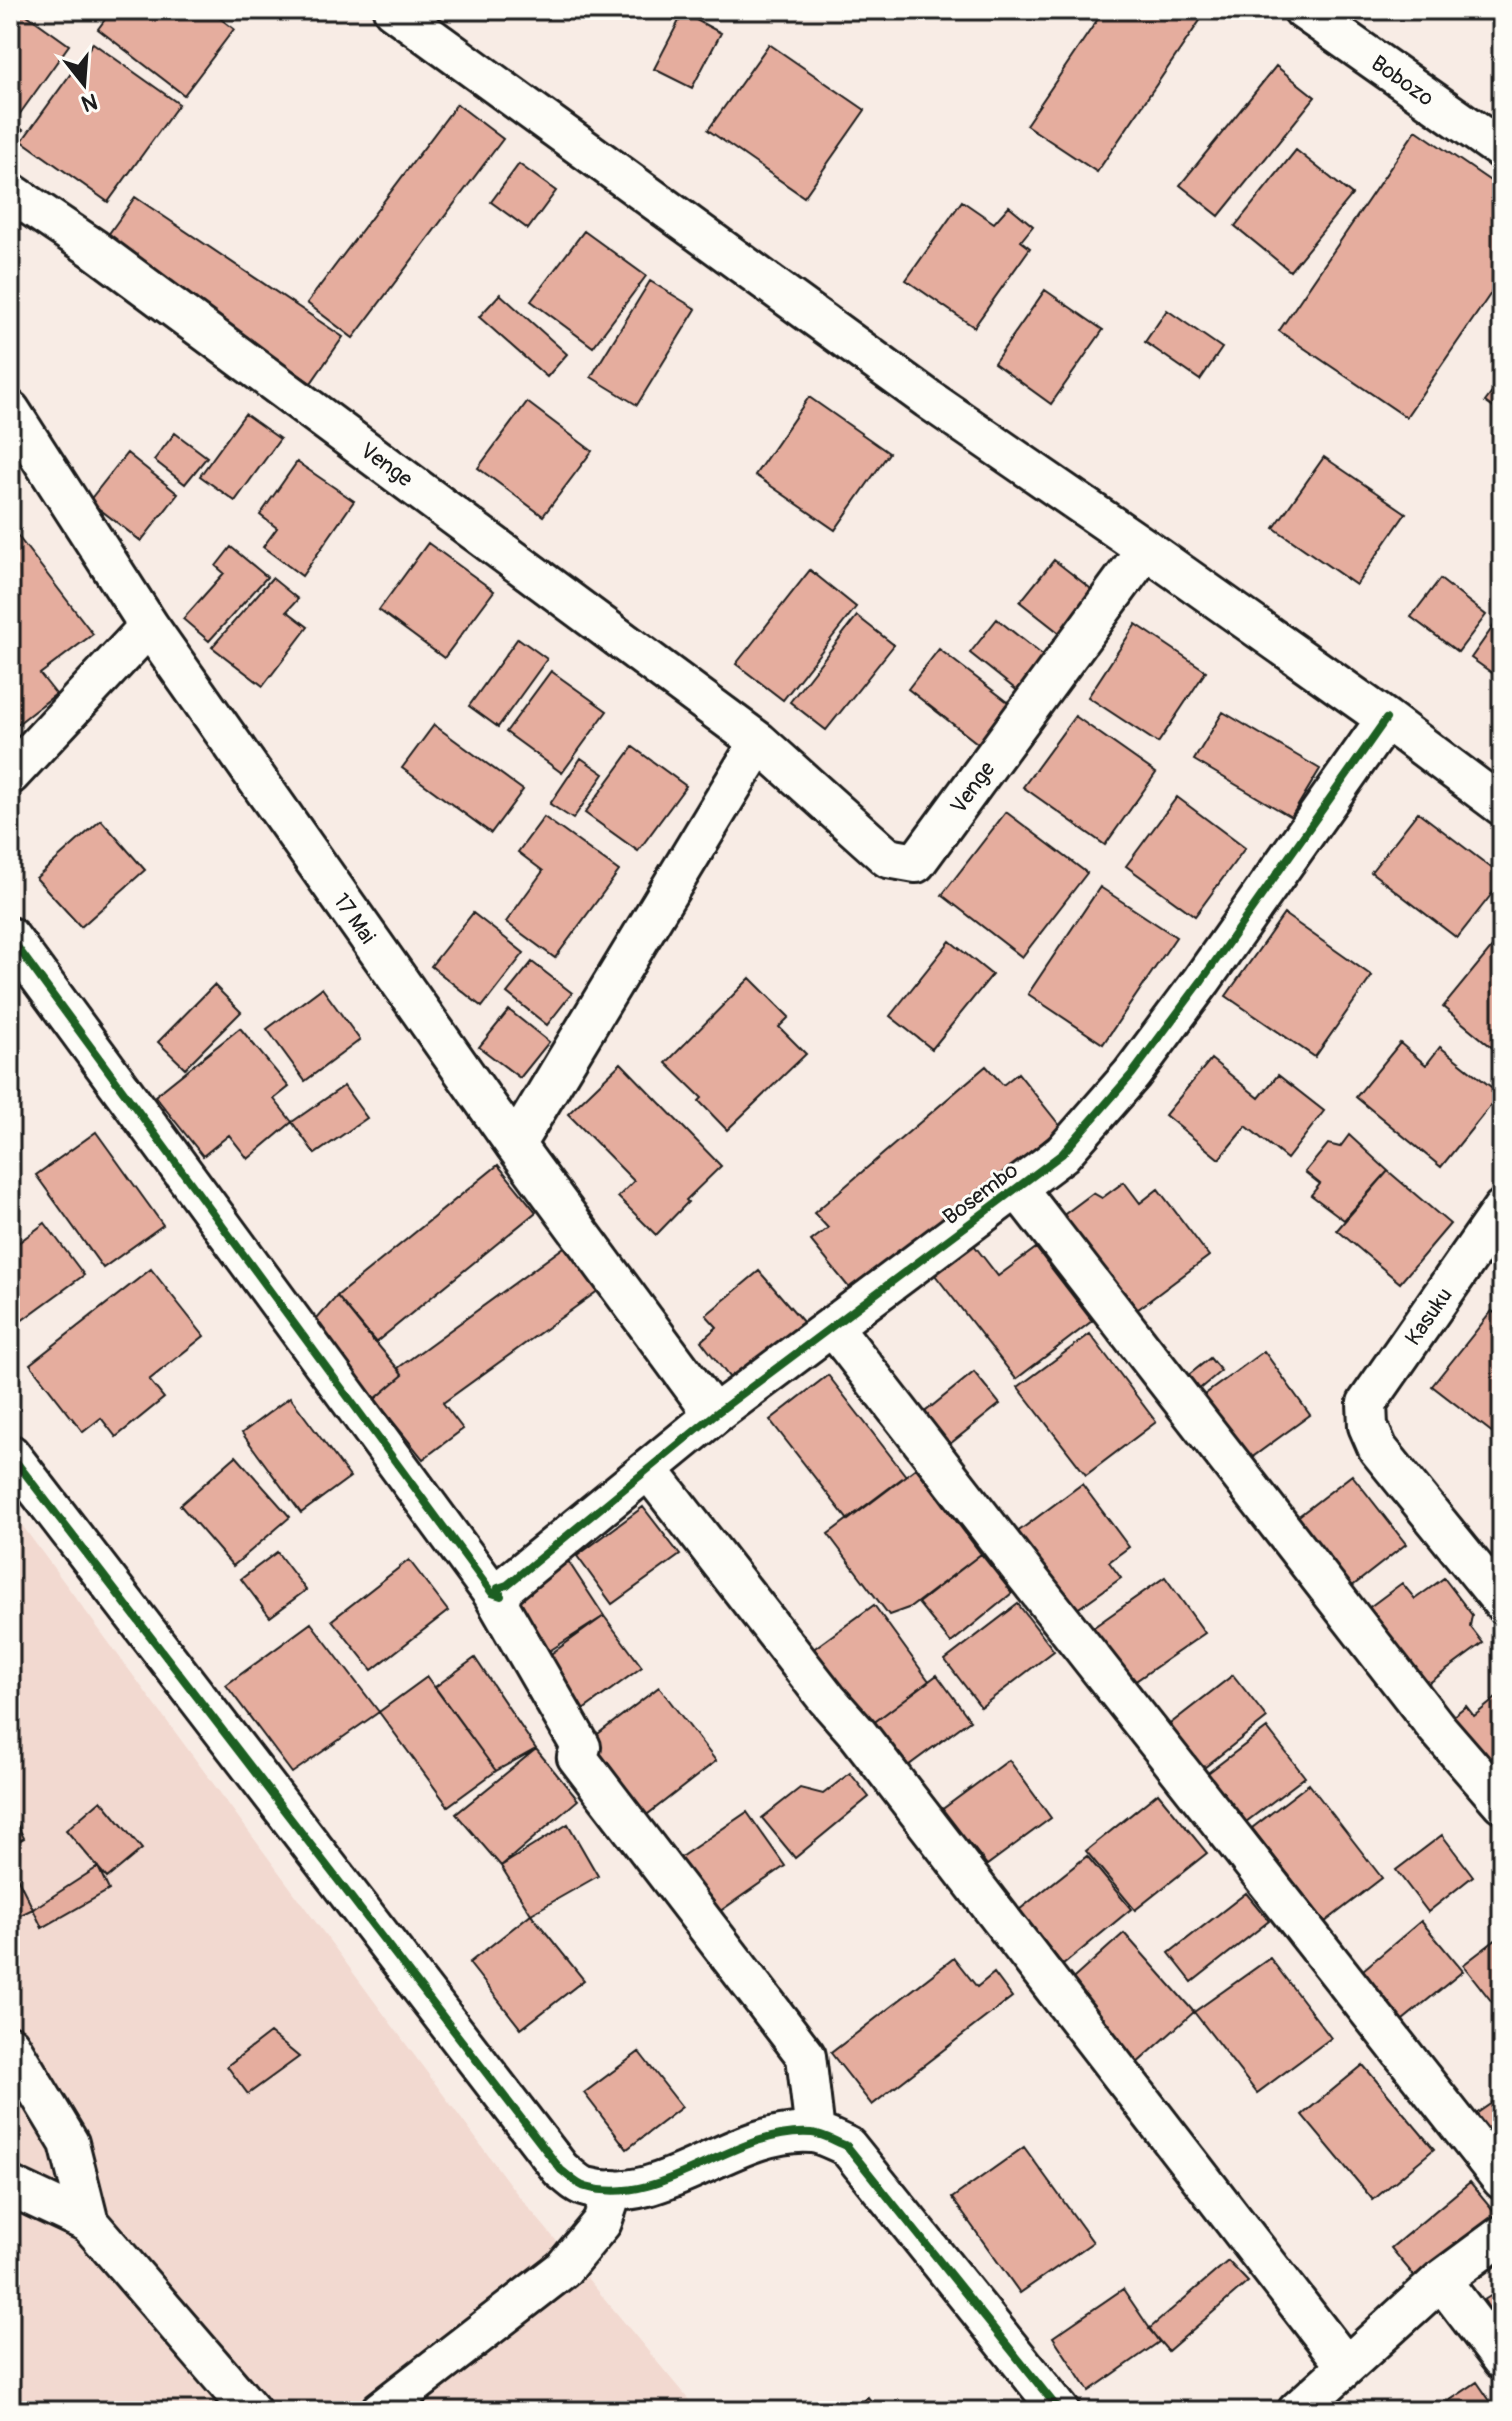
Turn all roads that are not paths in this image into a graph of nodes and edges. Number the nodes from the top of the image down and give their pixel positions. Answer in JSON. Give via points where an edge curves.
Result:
{"nodes":[{"id":1,"x":393,"y":10,"type":"edge"},
{"id":2,"x":1303,"y":10,"type":"edge"},
{"id":3,"x":1502,"y":150,"type":"edge"},
{"id":4,"x":10,"y":192,"type":"edge"},
{"id":5,"x":10,"y":410,"type":"edge"},
{"id":6,"x":1146,"y":549,"type":"junction"},
{"id":7,"x":149,"y":626,"type":"junction"},
{"id":8,"x":1386,"y":719,"type":"junction"},
{"id":9,"x":759,"y":742,"type":"junction"},
{"id":10,"x":10,"y":775,"type":"edge"},
{"id":11,"x":1502,"y":806,"type":"edge"},
{"id":12,"x":10,"y":937,"type":"edge"},
{"id":13,"x":515,"y":1145,"type":"junction"},
{"id":14,"x":1017,"y":1188,"type":"junction"},
{"id":15,"x":1499,"y":1220,"type":"edge"},
{"id":16,"x":833,"y":1327,"type":"junction"},
{"id":17,"x":714,"y":1415,"type":"junction"},
{"id":18,"x":10,"y":1454,"type":"edge"},
{"id":19,"x":648,"y":1469,"type":"junction"},
{"id":20,"x":496,"y":1595,"type":"junction"},
{"id":21,"x":1502,"y":1602,"type":"edge"},
{"id":22,"x":1502,"y":1803,"type":"edge"},
{"id":23,"x":10,"y":2045,"type":"edge"},
{"id":24,"x":815,"y":2133,"type":"junction"},
{"id":25,"x":1502,"y":2180,"type":"edge"},
{"id":26,"x":10,"y":2186,"type":"edge"},
{"id":27,"x":613,"y":2190,"type":"junction"},
{"id":28,"x":89,"y":2223,"type":"junction"},
{"id":29,"x":1502,"y":2235,"type":"edge"},
{"id":30,"x":1441,"y":2280,"type":"junction"},
{"id":31,"x":1502,"y":2360,"type":"edge"},
{"id":32,"x":1346,"y":2366,"type":"junction"},
{"id":33,"x":251,"y":2411,"type":"edge"},
{"id":34,"x":380,"y":2411,"type":"edge"},
{"id":35,"x":1060,"y":2411,"type":"edge"},
{"id":36,"x":1297,"y":2411,"type":"edge"}],
"edges":[{"from":1,"to":6,"type":"street","via":[[928,399]]},
{"from":2,"to":3,"type":"street","name":"Bobozo"},
{"from":4,"to":9,"type":"street","name":"Venge","via":[[119,267]]},
{"from":5,"to":7,"type":"street","name":"17 Mai"},
{"from":6,"to":8,"type":"street"},
{"from":6,"to":9,"type":"street","name":"Venge","via":[[916,863],[888,858]]},
{"from":7,"to":10,"type":"street"},
{"from":7,"to":13,"type":"street","name":"17 Mai"},
{"from":8,"to":11,"type":"street"},
{"from":8,"to":14,"type":"street","name":"Bosembo","via":[[1132,1074],[1062,1154]]},
{"from":9,"to":13,"type":"street"},
{"from":12,"to":20,"type":"street"},
{"from":13,"to":17,"type":"street","name":"17 Mai"},
{"from":14,"to":16,"type":"street","name":"Bosembo"},
{"from":14,"to":22,"type":"street","via":[[1436,1727]]},
{"from":15,"to":21,"type":"street","name":"Kasuku","via":[[1367,1403],[1368,1426],[1378,1449]]},
{"from":16,"to":17,"type":"street","name":"Bosembo"},
{"from":16,"to":25,"type":"street"},
{"from":17,"to":19,"type":"street","name":"Bosembo"},
{"from":18,"to":27,"type":"street","via":[[561,2170],[584,2187]]},
{"from":19,"to":20,"type":"street","name":"Bosembo","via":[[498,1588]]},
{"from":19,"to":32,"type":"street"},
{"from":20,"to":24,"type":"street","via":[[581,1747],[577,1757],[806,2056]]},
{"from":23,"to":28,"type":"street","via":[[69,2143]]},
{"from":24,"to":27,"type":"street","via":[[749,2142],[643,2187]]},
{"from":24,"to":35,"type":"street","via":[[847,2146]]},
{"from":26,"to":28,"type":"street"},
{"from":27,"to":34,"type":"street","via":[[602,2222],[563,2269]]},
{"from":28,"to":33,"type":"street"},
{"from":29,"to":30,"type":"street"},
{"from":30,"to":31,"type":"street"},
{"from":30,"to":32,"type":"street"},
{"from":32,"to":36,"type":"street"}]}
